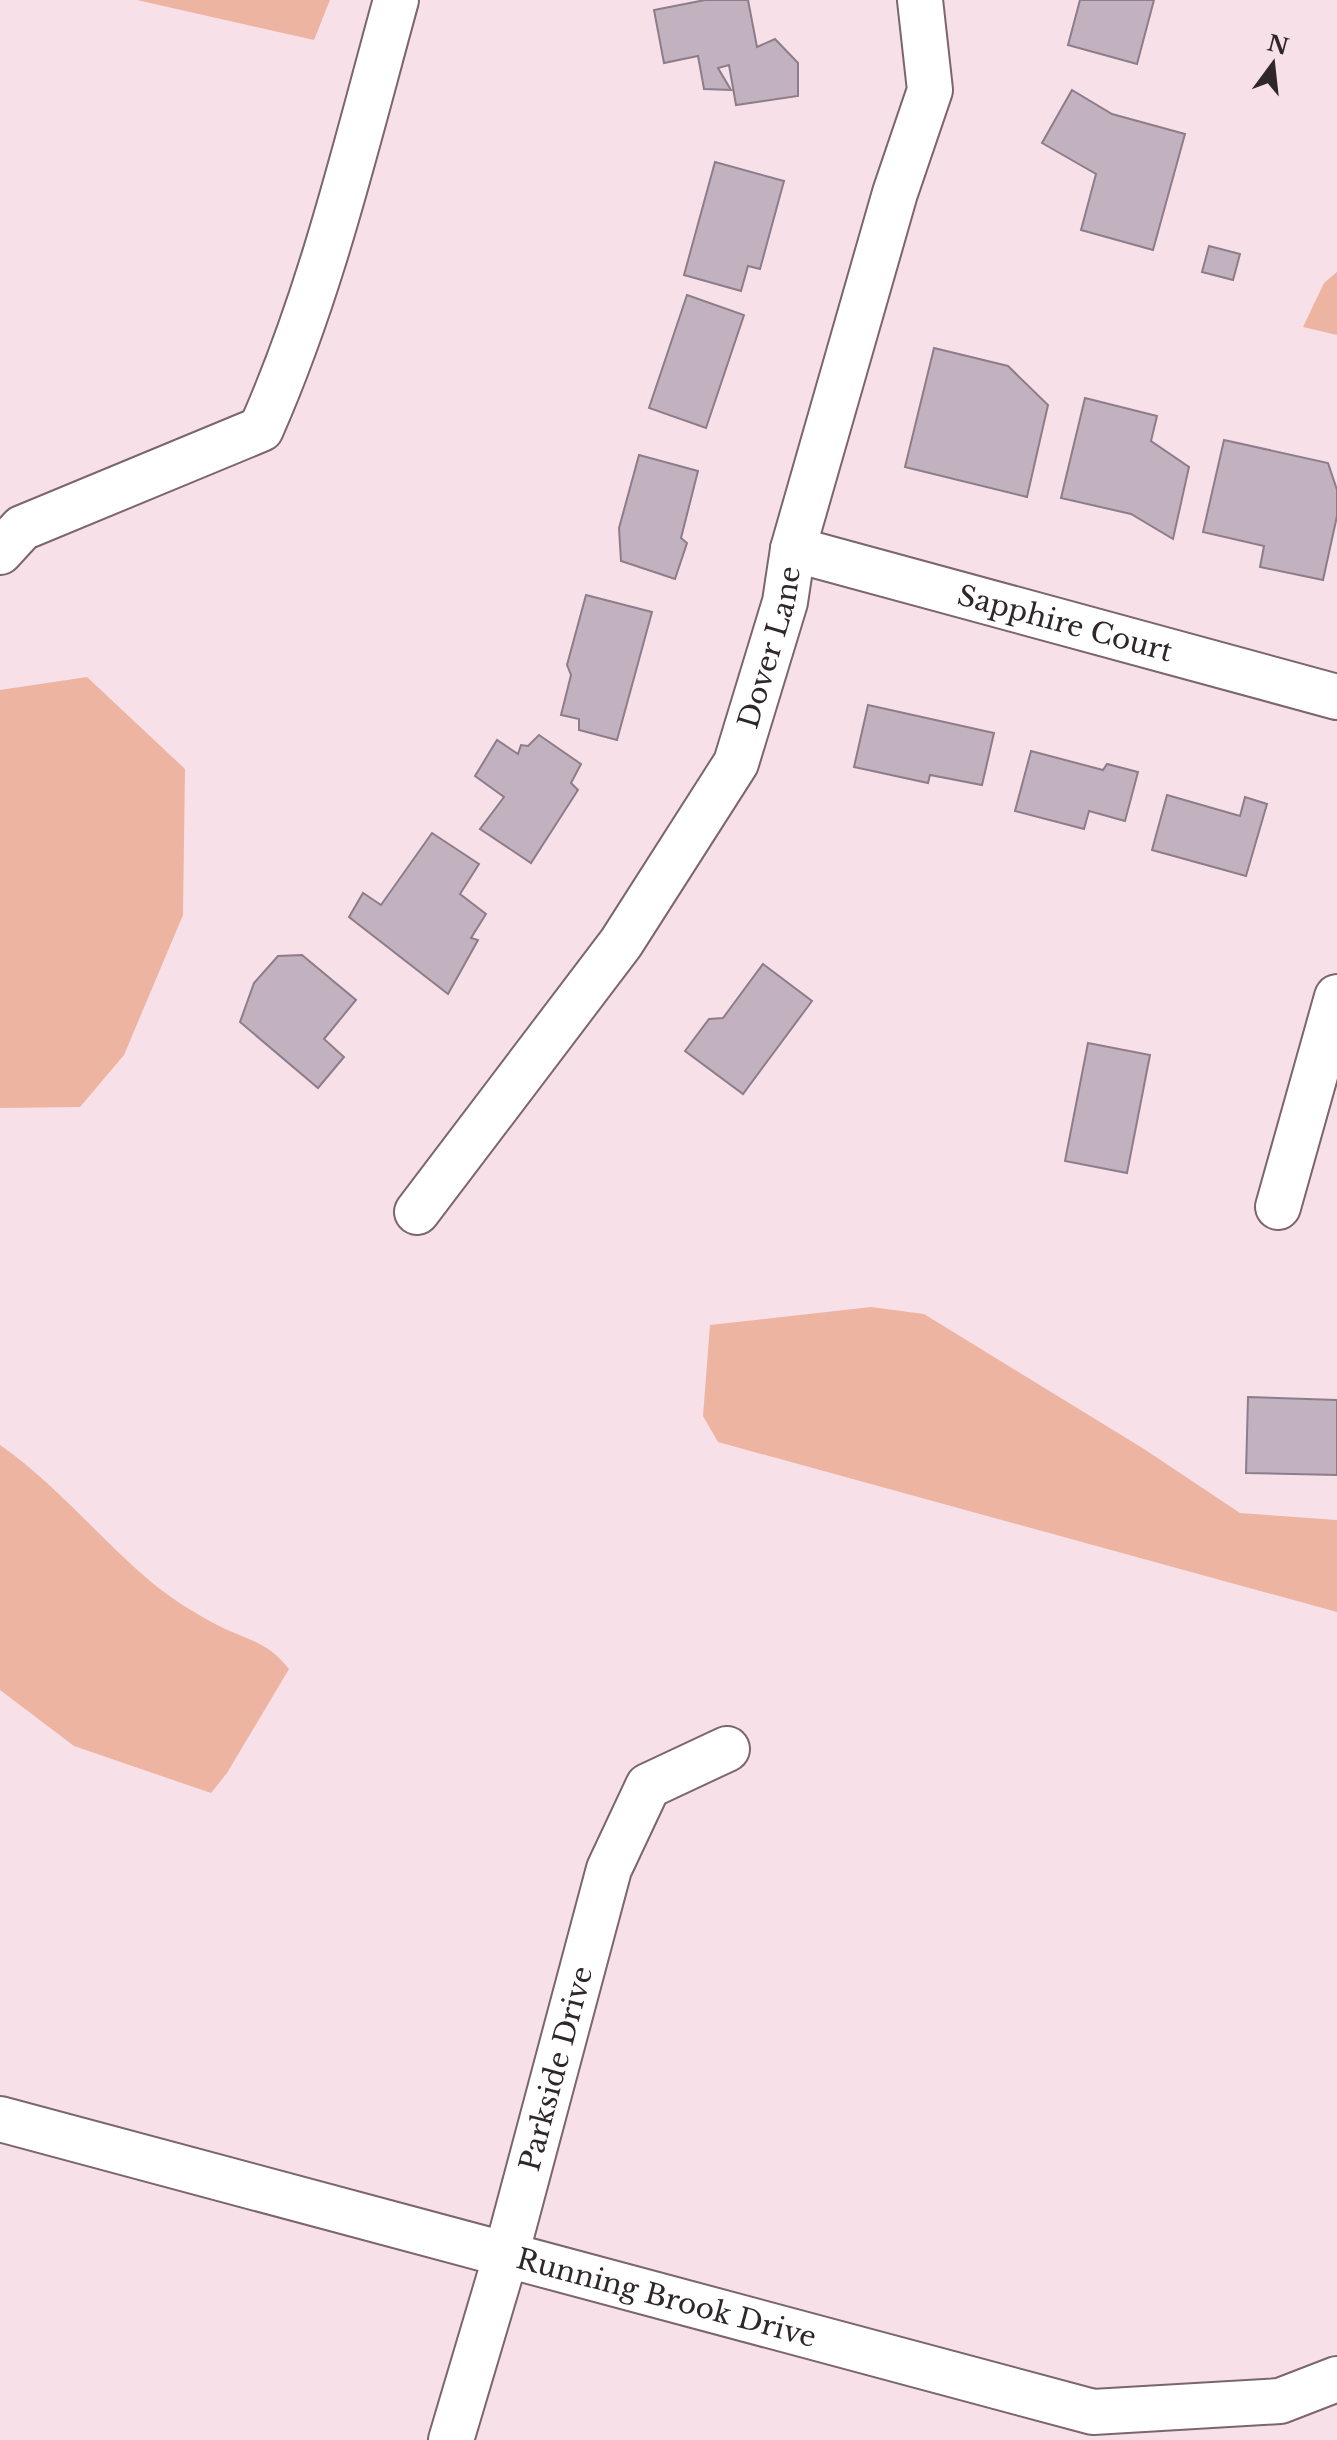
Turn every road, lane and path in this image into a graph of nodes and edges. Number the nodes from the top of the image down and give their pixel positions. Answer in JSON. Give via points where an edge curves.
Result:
{"nodes":[{"id":1,"x":396,"y":0,"type":"edge"},
{"id":2,"x":920,"y":0,"type":"edge"},
{"id":3,"x":793,"y":549,"type":"junction"},
{"id":4,"x":0,"y":552,"type":"edge"},
{"id":5,"x":1337,"y":697,"type":"edge"},
{"id":6,"x":1337,"y":997,"type":"edge"},
{"id":7,"x":1278,"y":1207,"type":"dead end"},
{"id":8,"x":417,"y":1212,"type":"dead end"},
{"id":9,"x":727,"y":1749,"type":"dead end"},
{"id":10,"x":0,"y":2119,"type":"edge"},
{"id":11,"x":506,"y":2255,"type":"junction"},
{"id":12,"x":1337,"y":2379,"type":"edge"},
{"id":13,"x":451,"y":2440,"type":"edge"}],
"edges":[{"from":1,"to":4,"type":"street","via":[[314,295],[261,429],[22,528]]},
{"from":2,"to":3,"type":"street","name":"Dover Lane","via":[[930,90],[895,193]]},
{"from":3,"to":5,"type":"street","name":"Sapphire Court"},
{"from":3,"to":8,"type":"street","name":"Dover Lane","via":[[785,602],[736,763],[621,943]]},
{"from":6,"to":7,"type":"street"},
{"from":9,"to":11,"type":"street","name":"Parkside Drive","via":[[648,1786],[609,1869]]},
{"from":10,"to":11,"type":"street","name":"Running Brook Drive"},
{"from":11,"to":12,"type":"street","name":"Running Brook Drive","via":[[1093,2412],[1280,2401]]},
{"from":11,"to":13,"type":"street","name":"Parkside Drive"}]}
